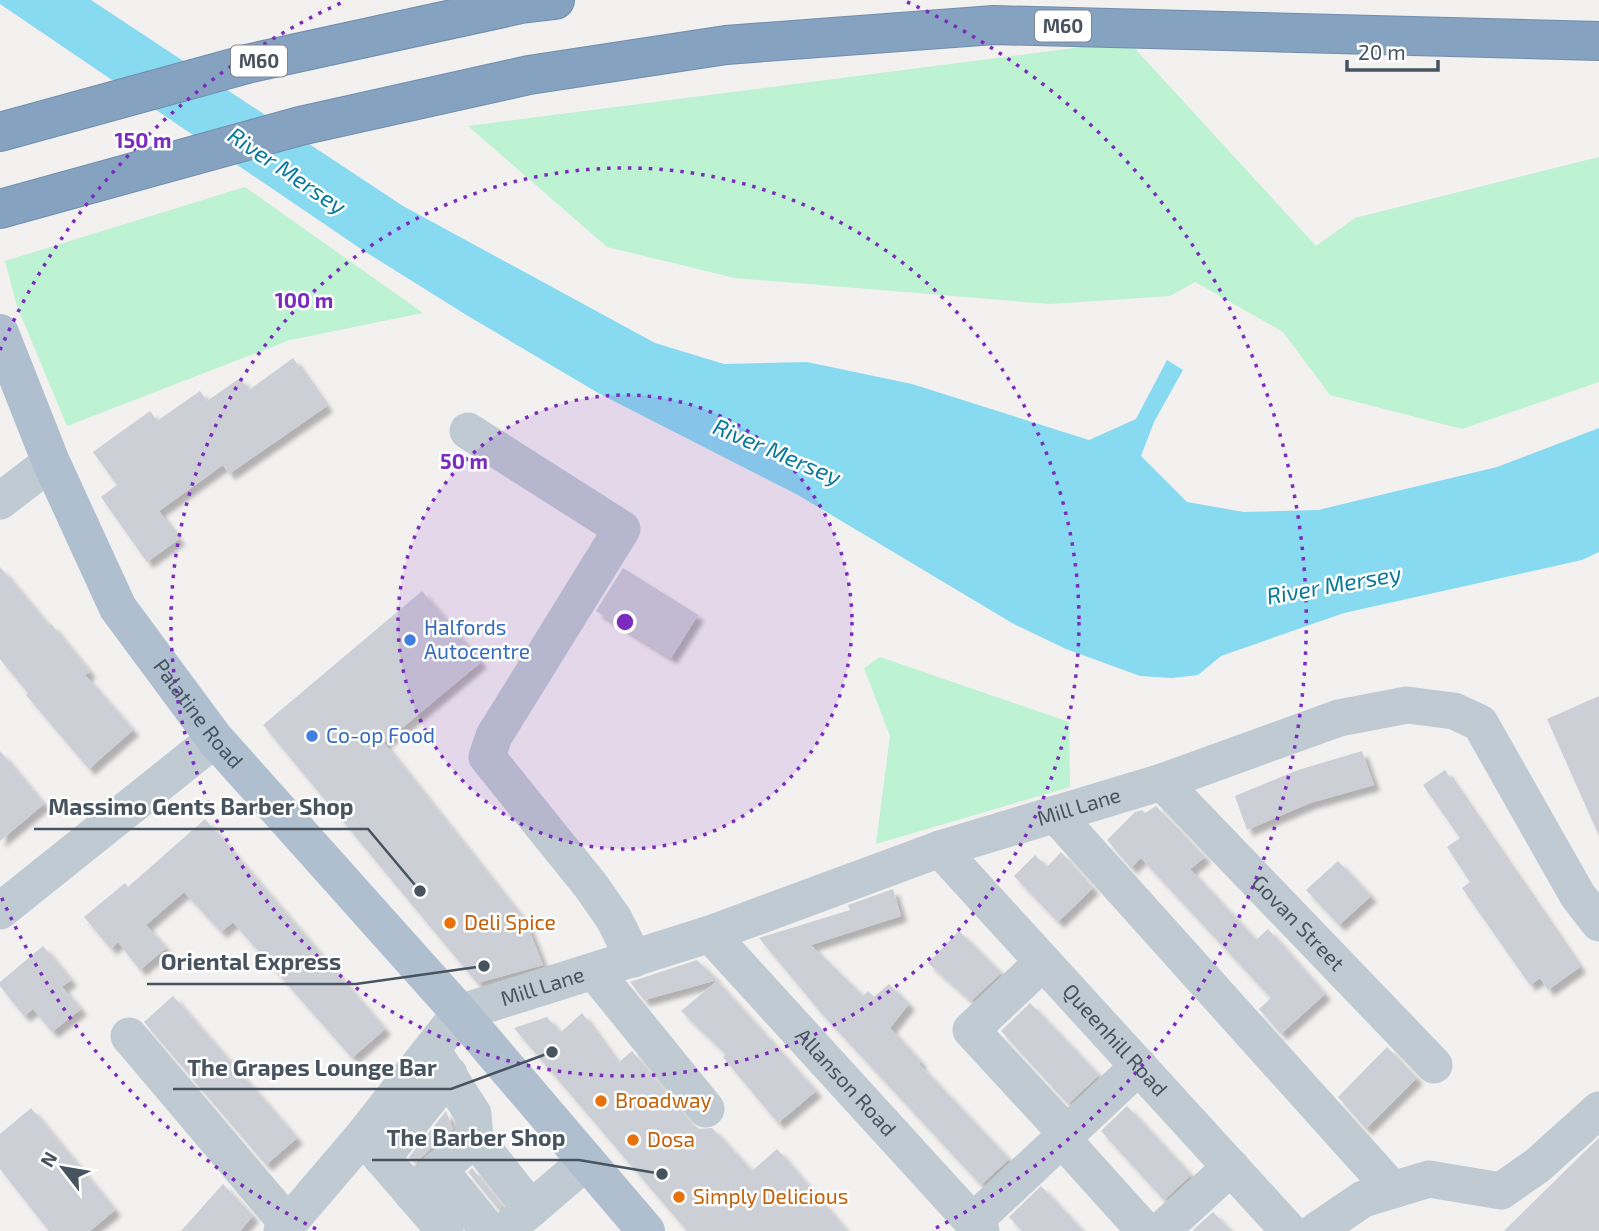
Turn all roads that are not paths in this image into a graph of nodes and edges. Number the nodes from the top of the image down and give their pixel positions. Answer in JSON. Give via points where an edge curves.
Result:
{"nodes":[{"id":1,"x":538,"y":2,"type":"edge"},
{"id":2,"x":1599,"y":41,"type":"edge"},
{"id":3,"x":0,"y":132,"type":"edge"},
{"id":4,"x":0,"y":209,"type":"edge"},
{"id":5,"x":0,"y":333,"type":"edge"},
{"id":6,"x":468,"y":431,"type":"dead end"},
{"id":7,"x":51,"y":462,"type":"junction"},
{"id":8,"x":0,"y":501,"type":"edge"},
{"id":9,"x":215,"y":739,"type":"junction"},
{"id":10,"x":1162,"y":782,"type":"junction"},
{"id":11,"x":1055,"y":814,"type":"junction"},
{"id":12,"x":940,"y":849,"type":"junction"},
{"id":13,"x":0,"y":911,"type":"edge"},
{"id":14,"x":1599,"y":923,"type":"edge"},
{"id":15,"x":710,"y":934,"type":"junction"},
{"id":16,"x":634,"y":959,"type":"junction"},
{"id":17,"x":1043,"y":962,"type":"junction"},
{"id":18,"x":594,"y":971,"type":"junction"},
{"id":19,"x":460,"y":1013,"type":"junction"},
{"id":20,"x":129,"y":1036,"type":"dead end"},
{"id":21,"x":440,"y":1062,"type":"junction"},
{"id":22,"x":1434,"y":1065,"type":"dead end"},
{"id":23,"x":1139,"y":1066,"type":"junction"},
{"id":24,"x":706,"y":1109,"type":"dead end"},
{"id":25,"x":1599,"y":1110,"type":"edge"},
{"id":26,"x":1064,"y":1136,"type":"junction"},
{"id":27,"x":475,"y":1138,"type":"junction"},
{"id":28,"x":587,"y":1161,"type":"junction"},
{"id":29,"x":397,"y":1165,"type":"junction"},
{"id":30,"x":1231,"y":1167,"type":"junction"},
{"id":31,"x":1393,"y":1190,"type":"junction"},
{"id":32,"x":518,"y":1220,"type":"edge"},
{"id":33,"x":977,"y":1226,"type":"edge"},
{"id":34,"x":285,"y":1227,"type":"edge"},
{"id":35,"x":424,"y":1231,"type":"edge"},
{"id":36,"x":445,"y":1231,"type":"edge"},
{"id":37,"x":489,"y":1231,"type":"edge"},
{"id":38,"x":646,"y":1231,"type":"edge"},
{"id":39,"x":1145,"y":1231,"type":"edge"},
{"id":40,"x":1161,"y":1231,"type":"edge"},
{"id":41,"x":1289,"y":1231,"type":"edge"},
{"id":42,"x":1316,"y":1231,"type":"edge"}],
"edges":[{"from":1,"to":3,"type":"highway","number":"M60","via":[[251,62]]},
{"from":2,"to":4,"type":"highway","number":"M60","via":[[994,25],[726,45],[529,75],[300,126]]},
{"from":5,"to":7,"type":"main road","name":"Palatine Road"},
{"from":6,"to":16,"type":"street","via":[[622,529],[495,736],[487,757],[591,886]]},
{"from":7,"to":8,"type":"street"},
{"from":7,"to":9,"type":"main road","name":"Palatine Road","via":[[118,608]]},
{"from":9,"to":13,"type":"street"},
{"from":9,"to":19,"type":"main road","name":"Palatine Road"},
{"from":10,"to":11,"type":"street","name":"Mill Lane"},
{"from":10,"to":14,"type":"street","name":"Mill Lane","via":[[1362,712],[1408,705],[1454,711],[1480,723],[1578,896]]},
{"from":10,"to":22,"type":"street","name":"Govan Street"},
{"from":11,"to":12,"type":"street","name":"Mill Lane"},
{"from":11,"to":31,"type":"street"},
{"from":12,"to":15,"type":"street","name":"Mill Lane"},
{"from":12,"to":17,"type":"street","name":"Queenhill Road"},
{"from":15,"to":16,"type":"street","name":"Mill Lane"},
{"from":15,"to":33,"type":"street","name":"Allanson Road"},
{"from":16,"to":18,"type":"street","name":"Mill Lane"},
{"from":17,"to":23,"type":"street","name":"Queenhill Road"},
{"from":17,"to":26,"type":"street","via":[[971,1030]]},
{"from":18,"to":19,"type":"street","name":"Mill Lane"},
{"from":18,"to":24,"type":"street"},
{"from":19,"to":21,"type":"street"},
{"from":19,"to":28,"type":"main road","name":"Palatine Road"},
{"from":20,"to":34,"type":"street"},
{"from":21,"to":27,"type":"street","via":[[473,1114]]},
{"from":21,"to":29,"type":"street"},
{"from":23,"to":26,"type":"street"},
{"from":23,"to":30,"type":"street","name":"Queenhill Road"},
{"from":25,"to":31,"type":"street","via":[[1538,1165],[1500,1191],[1429,1179]]},
{"from":26,"to":33,"type":"street"},
{"from":26,"to":39,"type":"street"},
{"from":27,"to":29,"type":"street"},
{"from":27,"to":32,"type":"street"},
{"from":28,"to":32,"type":"street"},
{"from":28,"to":38,"type":"main road","name":"Palatine Road"},
{"from":29,"to":34,"type":"street"},
{"from":29,"to":35,"type":"street","via":[[393,1194]]},
{"from":29,"to":36,"type":"street"},
{"from":29,"to":37,"type":"street"},
{"from":30,"to":40,"type":"street"},
{"from":30,"to":41,"type":"street","name":"Queenhill Road"},
{"from":31,"to":42,"type":"street","via":[[1363,1199]]}]}
